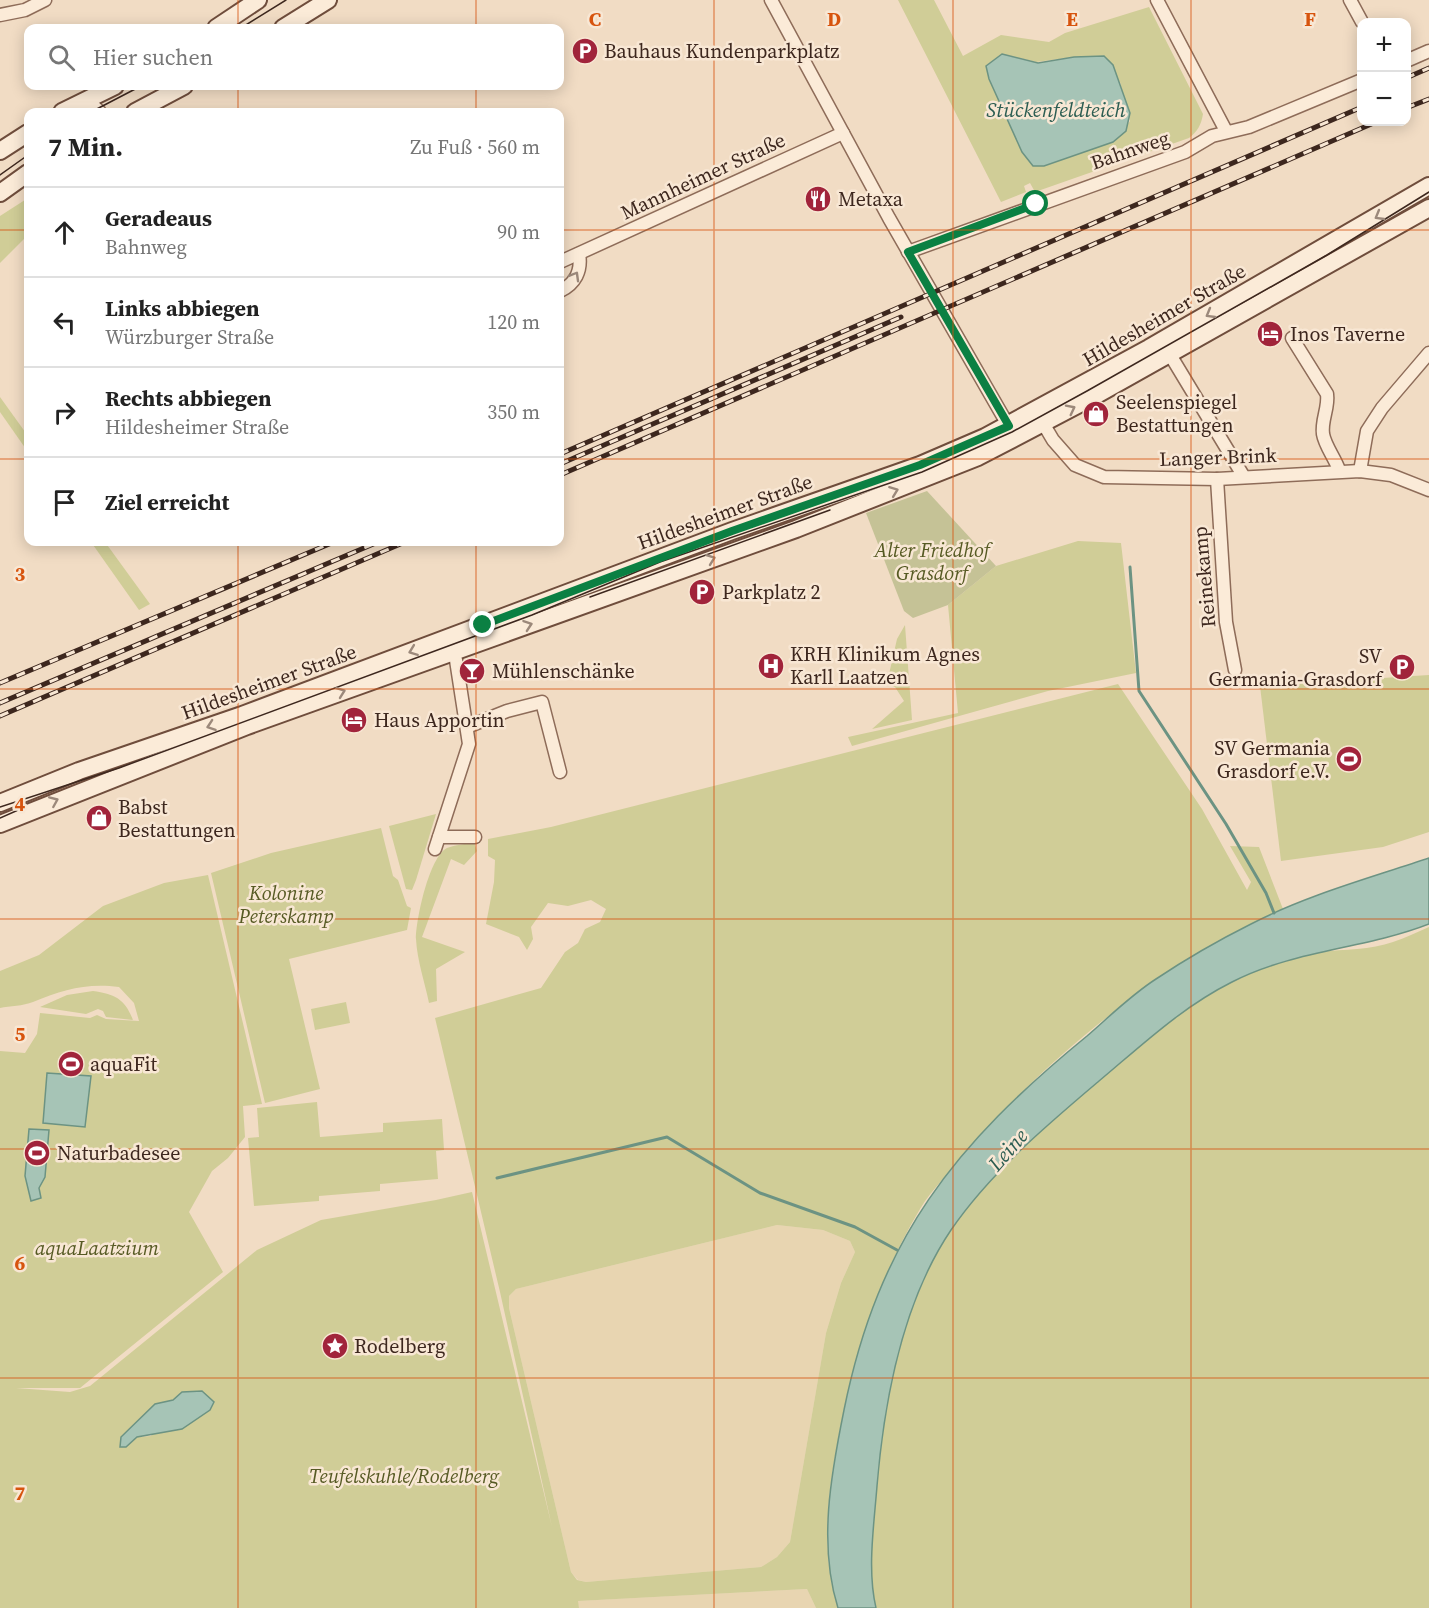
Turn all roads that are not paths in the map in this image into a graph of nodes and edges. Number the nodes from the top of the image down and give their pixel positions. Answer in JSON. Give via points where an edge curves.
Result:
{"nodes":[{"id":1,"x":45,"y":0,"type":"edge"},
{"id":2,"x":258,"y":0,"type":"edge"},
{"id":3,"x":328,"y":0,"type":"edge"},
{"id":4,"x":771,"y":0,"type":"edge"},
{"id":5,"x":1157,"y":0,"type":"edge"},
{"id":6,"x":1350,"y":0,"type":"edge"},
{"id":7,"x":0,"y":15,"type":"edge"},
{"id":8,"x":1360,"y":18,"type":"edge"},
{"id":9,"x":222,"y":24,"type":"edge"},
{"id":10,"x":290,"y":24,"type":"edge"},
{"id":11,"x":1429,"y":51,"type":"edge"},
{"id":12,"x":1411,"y":59,"type":"edge"},
{"id":13,"x":1357,"y":82,"type":"edge"},
{"id":14,"x":107,"y":90,"type":"edge"},
{"id":15,"x":176,"y":90,"type":"edge"},
{"id":16,"x":87,"y":100,"type":"junction"},
{"id":17,"x":70,"y":108,"type":"edge"},
{"id":18,"x":95,"y":108,"type":"edge"},
{"id":19,"x":143,"y":108,"type":"edge"},
{"id":20,"x":1226,"y":131,"type":"junction"},
{"id":21,"x":843,"y":133,"type":"junction"},
{"id":22,"x":24,"y":136,"type":"edge"},
{"id":23,"x":0,"y":151,"type":"edge"},
{"id":24,"x":24,"y":176,"type":"edge"},
{"id":25,"x":1429,"y":186,"type":"edge"},
{"id":26,"x":0,"y":193,"type":"edge"},
{"id":27,"x":1429,"y":208,"type":"edge"},
{"id":28,"x":908,"y":252,"type":"junction"},
{"id":29,"x":579,"y":254,"type":"junction"},
{"id":30,"x":564,"y":260,"type":"edge"},
{"id":31,"x":564,"y":288,"type":"edge"},
{"id":32,"x":1292,"y":338,"type":"dead end"},
{"id":33,"x":1169,"y":353,"type":"junction"},
{"id":34,"x":1429,"y":353,"type":"edge"},
{"id":35,"x":1039,"y":417,"type":"junction"},
{"id":36,"x":1012,"y":432,"type":"junction"},
{"id":37,"x":1339,"y":470,"type":"junction"},
{"id":38,"x":1360,"y":471,"type":"junction"},
{"id":39,"x":1244,"y":477,"type":"junction"},
{"id":40,"x":1217,"y":479,"type":"junction"},
{"id":41,"x":1429,"y":489,"type":"edge"},
{"id":42,"x":450,"y":644,"type":"junction"},
{"id":43,"x":1235,"y":670,"type":"dead end"},
{"id":44,"x":467,"y":727,"type":"junction"},
{"id":45,"x":560,"y":772,"type":"dead end"},
{"id":46,"x":0,"y":802,"type":"edge"},
{"id":47,"x":0,"y":824,"type":"edge"},
{"id":48,"x":439,"y":837,"type":"junction"},
{"id":49,"x":475,"y":837,"type":"dead end"},
{"id":50,"x":435,"y":849,"type":"dead end"}],
"edges":[{"from":1,"to":7,"type":"street","via":[[25,10]]},
{"from":2,"to":9,"type":"street"},
{"from":3,"to":10,"type":"street"},
{"from":4,"to":21,"type":"street"},
{"from":5,"to":20,"type":"street"},
{"from":6,"to":8,"type":"street"},
{"from":11,"to":12,"type":"street"},
{"from":13,"to":20,"type":"street","name":"Bahnweg","via":[[1249,127]]},
{"from":14,"to":16,"type":"street"},
{"from":15,"to":19,"type":"street"},
{"from":16,"to":17,"type":"street"},
{"from":16,"to":18,"type":"street"},
{"from":20,"to":28,"type":"street","name":"Bahnweg","via":[[1185,152]]},
{"from":21,"to":28,"type":"street"},
{"from":21,"to":29,"type":"street","name":"Mannheimer Straße"},
{"from":22,"to":23,"type":"street"},
{"from":24,"to":26,"type":"street"},
{"from":25,"to":35,"type":"street","name":"Hildesheimer Straße","one_way":true},
{"from":27,"to":33,"type":"street","name":"Hildesheimer Straße"},
{"from":28,"to":36,"type":"street"},
{"from":29,"to":30,"type":"street","name":"Mannheimer Straße"},
{"from":31,"to":29,"type":"street","one_way":true,"via":[[576,278],[581,265]]},
{"from":32,"to":37,"type":"street","via":[[1327,394],[1323,436]]},
{"from":35,"to":33,"type":"street","name":"Hildesheimer Straße","one_way":true},
{"from":33,"to":39,"type":"street"},
{"from":34,"to":38,"type":"street","via":[[1394,392],[1367,431]]},
{"from":35,"to":36,"type":"street","name":"Hildesheimer Straße"},
{"from":35,"to":40,"type":"street","name":"Langer Brink","via":[[1075,465],[1087,471],[1124,478]]},
{"from":36,"to":42,"type":"street","name":"Hildesheimer Straße","via":[[732,531]]},
{"from":37,"to":38,"type":"street","name":"Langer Brink"},
{"from":37,"to":39,"type":"street","name":"Langer Brink"},
{"from":38,"to":41,"type":"street","name":"Langer Brink","via":[[1391,475]]},
{"from":39,"to":40,"type":"street","name":"Langer Brink"},
{"from":40,"to":43,"type":"street","name":"Reinekamp","via":[[1226,622]]},
{"from":42,"to":44,"type":"street"},
{"from":42,"to":46,"type":"street","name":"Hildesheimer Straße","one_way":true,"via":[[79,771]]},
{"from":47,"to":42,"type":"street","name":"Hildesheimer Straße","one_way":true},
{"from":44,"to":45,"type":"street","via":[[542,702]]},
{"from":44,"to":48,"type":"street","via":[[465,762]]},
{"from":48,"to":49,"type":"street"},
{"from":48,"to":50,"type":"street"}]}
